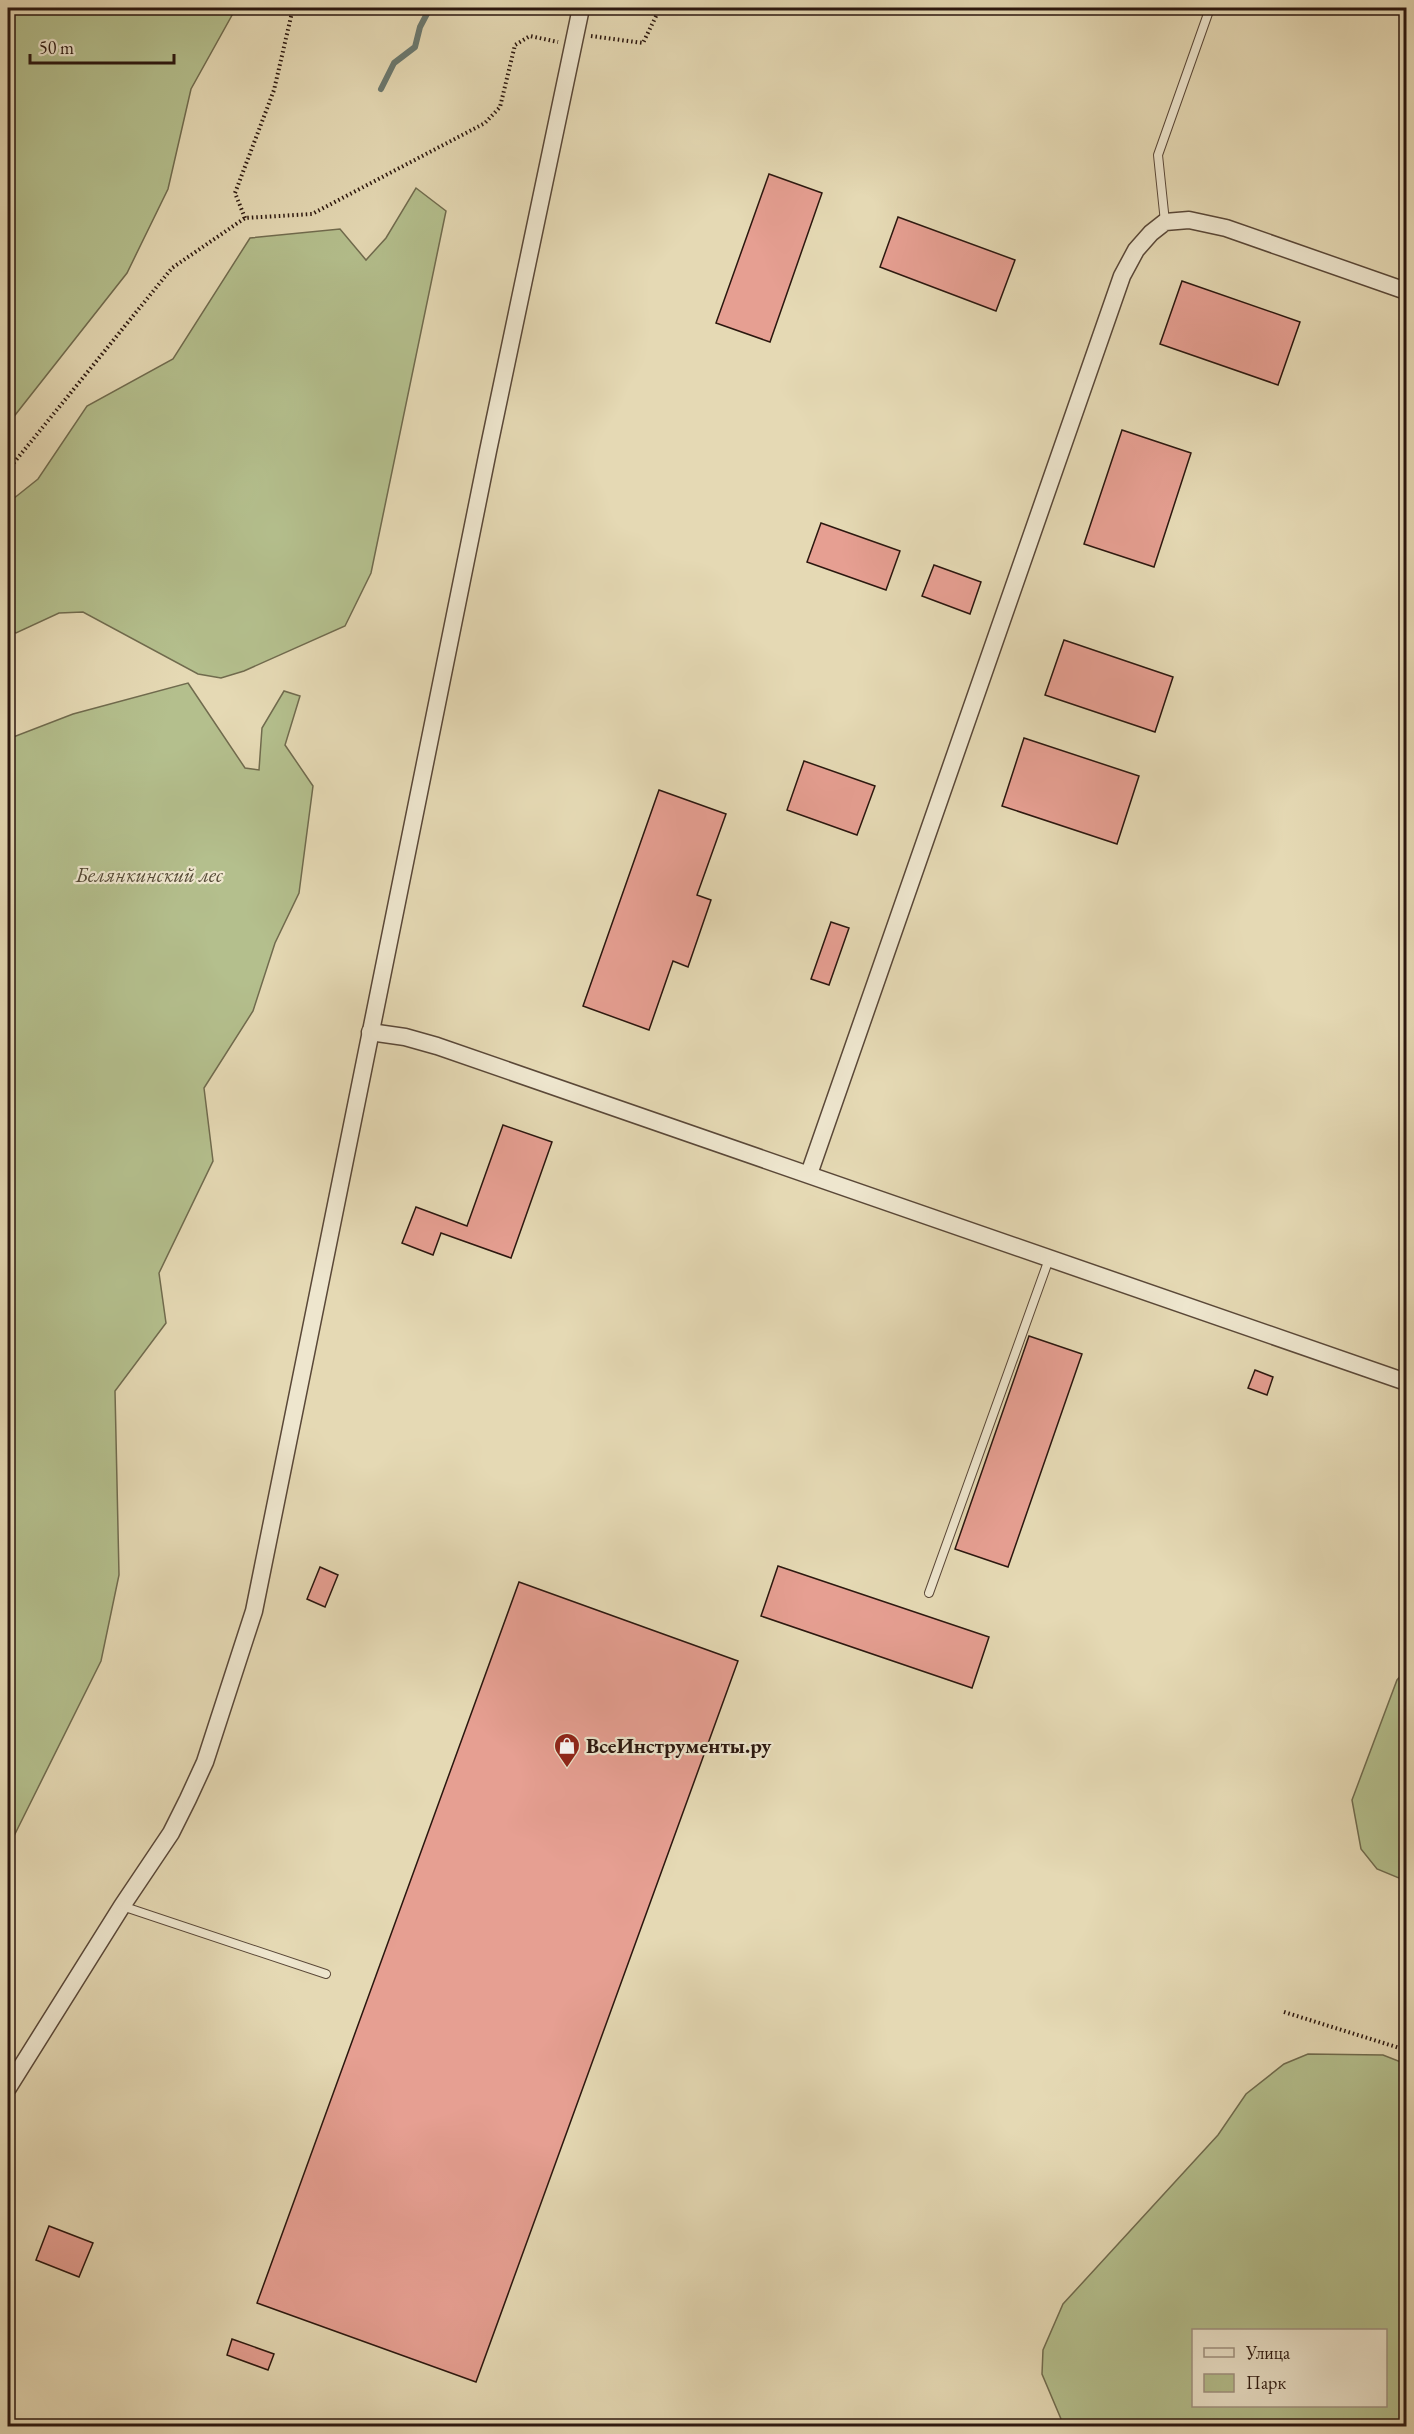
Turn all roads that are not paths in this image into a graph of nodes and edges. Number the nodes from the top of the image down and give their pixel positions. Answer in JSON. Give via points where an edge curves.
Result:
{"nodes":[{"id":1,"x":581,"y":8,"type":"edge"},
{"id":2,"x":1210,"y":8,"type":"edge"},
{"id":3,"x":1165,"y":222,"type":"junction"},
{"id":4,"x":1407,"y":291,"type":"edge"},
{"id":5,"x":370,"y":1032,"type":"junction"},
{"id":6,"x":809,"y":1174,"type":"junction"},
{"id":7,"x":1049,"y":1259,"type":"junction"},
{"id":8,"x":1407,"y":1382,"type":"edge"},
{"id":9,"x":929,"y":1593,"type":"dead end"},
{"id":10,"x":122,"y":1906,"type":"junction"},
{"id":11,"x":326,"y":1974,"type":"dead end"},
{"id":12,"x":8,"y":2088,"type":"edge"}],
"edges":[{"from":1,"to":5,"type":"street"},
{"from":2,"to":3,"type":"lane","via":[[1158,155]]},
{"from":3,"to":4,"type":"street","via":[[1188,220],[1226,228]]},
{"from":3,"to":6,"type":"street","via":[[1136,250],[1122,276]]},
{"from":5,"to":6,"type":"street","via":[[437,1046]]},
{"from":5,"to":10,"type":"street","via":[[254,1611],[205,1762],[171,1833]]},
{"from":6,"to":7,"type":"street"},
{"from":7,"to":8,"type":"street"},
{"from":7,"to":9,"type":"lane"},
{"from":10,"to":11,"type":"lane"},
{"from":10,"to":12,"type":"street"}]}
